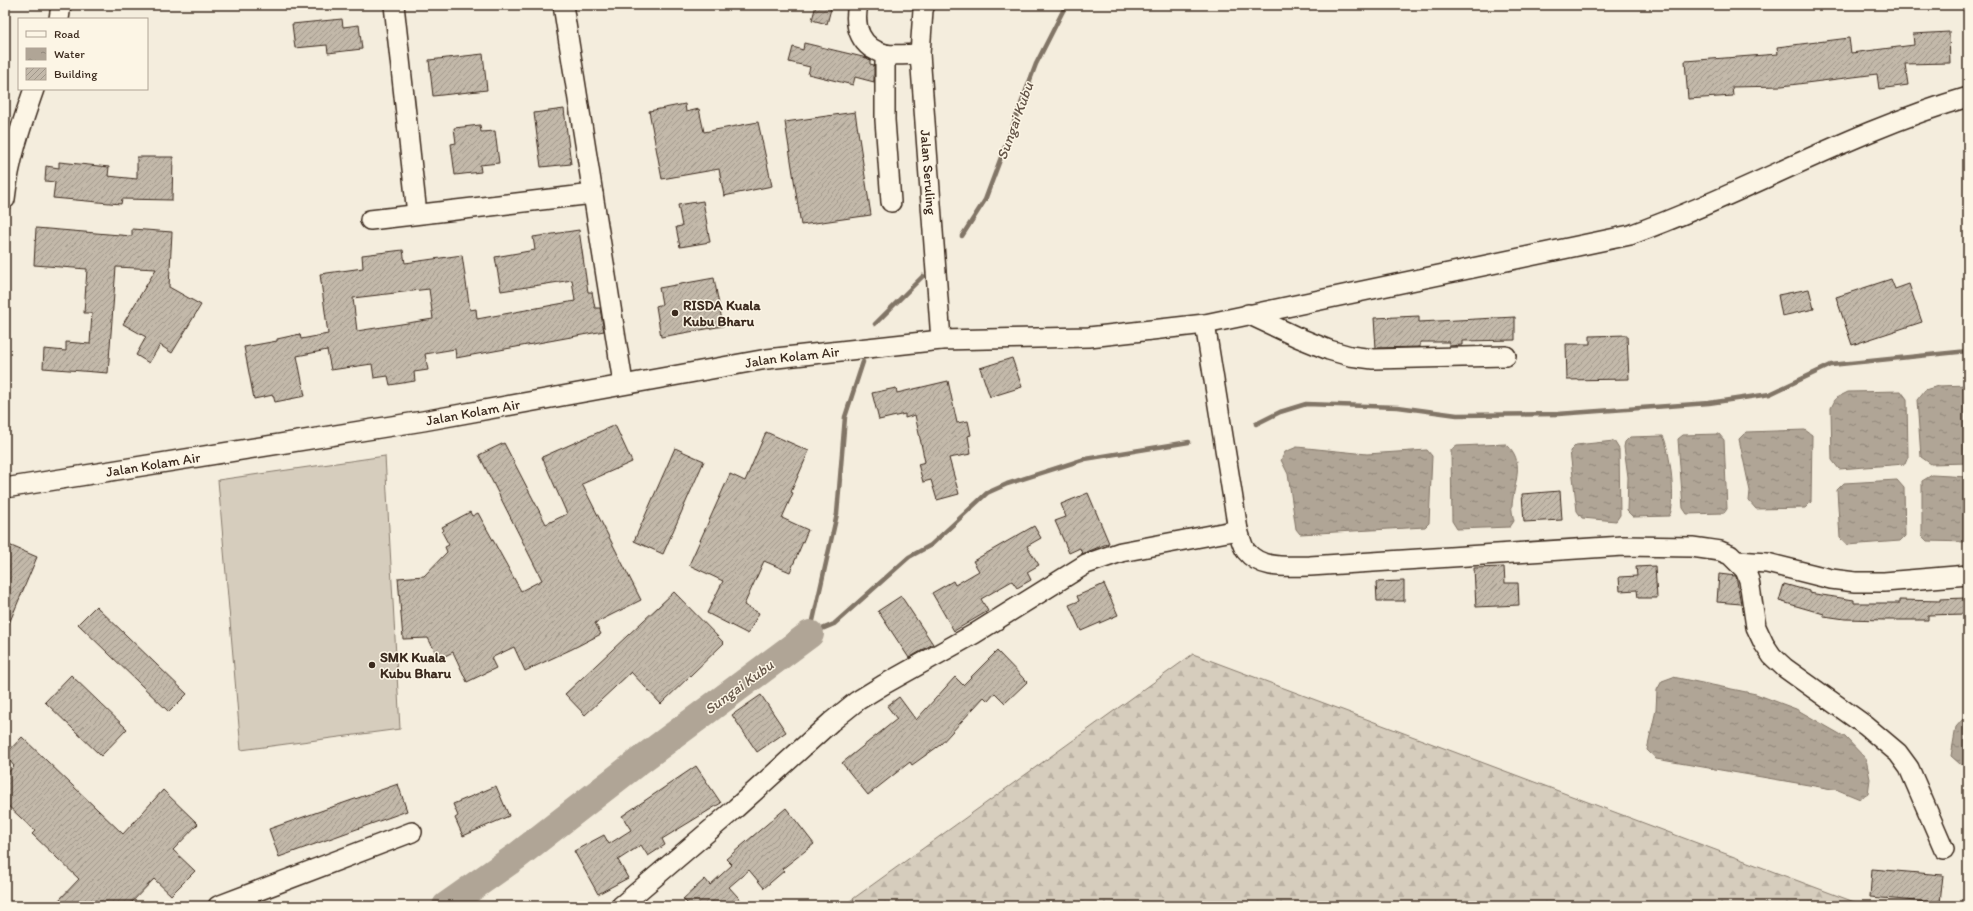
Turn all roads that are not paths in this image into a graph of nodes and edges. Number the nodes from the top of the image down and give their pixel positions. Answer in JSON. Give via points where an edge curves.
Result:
{"nodes":[{"id":1,"x":61,"y":5,"type":"edge"},
{"id":2,"x":394,"y":5,"type":"edge"},
{"id":3,"x":563,"y":5,"type":"edge"},
{"id":4,"x":858,"y":5,"type":"edge"},
{"id":5,"x":925,"y":5,"type":"edge"},
{"id":6,"x":59,"y":18,"type":"edge"},
{"id":7,"x":884,"y":54,"type":"junction"},
{"id":8,"x":920,"y":54,"type":"junction"},
{"id":9,"x":34,"y":90,"type":"edge"},
{"id":10,"x":1968,"y":97,"type":"edge"},
{"id":11,"x":593,"y":194,"type":"junction"},
{"id":12,"x":5,"y":200,"type":"edge"},
{"id":13,"x":891,"y":202,"type":"dead end"},
{"id":14,"x":417,"y":214,"type":"junction"},
{"id":15,"x":370,"y":220,"type":"dead end"},
{"id":16,"x":1248,"y":314,"type":"junction"},
{"id":17,"x":1204,"y":324,"type":"junction"},
{"id":18,"x":941,"y":340,"type":"junction"},
{"id":19,"x":1506,"y":356,"type":"dead end"},
{"id":20,"x":623,"y":383,"type":"junction"},
{"id":21,"x":5,"y":488,"type":"edge"},
{"id":22,"x":1238,"y":530,"type":"junction"},
{"id":23,"x":1737,"y":561,"type":"junction"},
{"id":24,"x":1968,"y":574,"type":"edge"},
{"id":25,"x":412,"y":832,"type":"dead end"},
{"id":26,"x":1944,"y":849,"type":"dead end"},
{"id":27,"x":218,"y":906,"type":"edge"},
{"id":28,"x":621,"y":906,"type":"edge"}],
"edges":[{"from":1,"to":6,"type":"street"},
{"from":2,"to":14,"type":"street"},
{"from":3,"to":11,"type":"street"},
{"from":4,"to":7,"type":"street","via":[[856,29],[862,40]]},
{"from":5,"to":8,"type":"street","name":"Jalan Seruling"},
{"from":7,"to":8,"type":"street"},
{"from":7,"to":13,"type":"street","via":[[884,120]]},
{"from":8,"to":18,"type":"street","name":"Jalan Seruling"},
{"from":9,"to":12,"type":"street","via":[[14,149]]},
{"from":10,"to":16,"type":"street","name":"Jalan Kolam Air","via":[[1862,136],[1668,222],[1630,235]]},
{"from":11,"to":14,"type":"street"},
{"from":11,"to":20,"type":"street"},
{"from":14,"to":15,"type":"street"},
{"from":16,"to":17,"type":"street","name":"Jalan Kolam Air"},
{"from":16,"to":19,"type":"street","via":[[1297,337],[1350,356],[1373,359]]},
{"from":17,"to":18,"type":"street","name":"Jalan Kolam Air","via":[[1089,337]]},
{"from":17,"to":22,"type":"street"},
{"from":18,"to":20,"type":"street","name":"Jalan Kolam Air","via":[[767,359]]},
{"from":20,"to":21,"type":"street","name":"Jalan Kolam Air","via":[[423,421]]},
{"from":22,"to":23,"type":"street","via":[[1245,550],[1257,560],[1272,565],[1310,566],[1623,546],[1692,547],[1720,551]]},
{"from":22,"to":28,"type":"street","via":[[1121,552],[1086,564],[974,634],[883,685],[857,701],[831,722],[736,808]]},
{"from":23,"to":24,"type":"street","via":[[1766,563],[1855,582],[1884,582]]},
{"from":23,"to":26,"type":"street","via":[[1749,580],[1756,627],[1772,656],[1784,668],[1898,753],[1909,768]]},
{"from":25,"to":27,"type":"street"}]}
